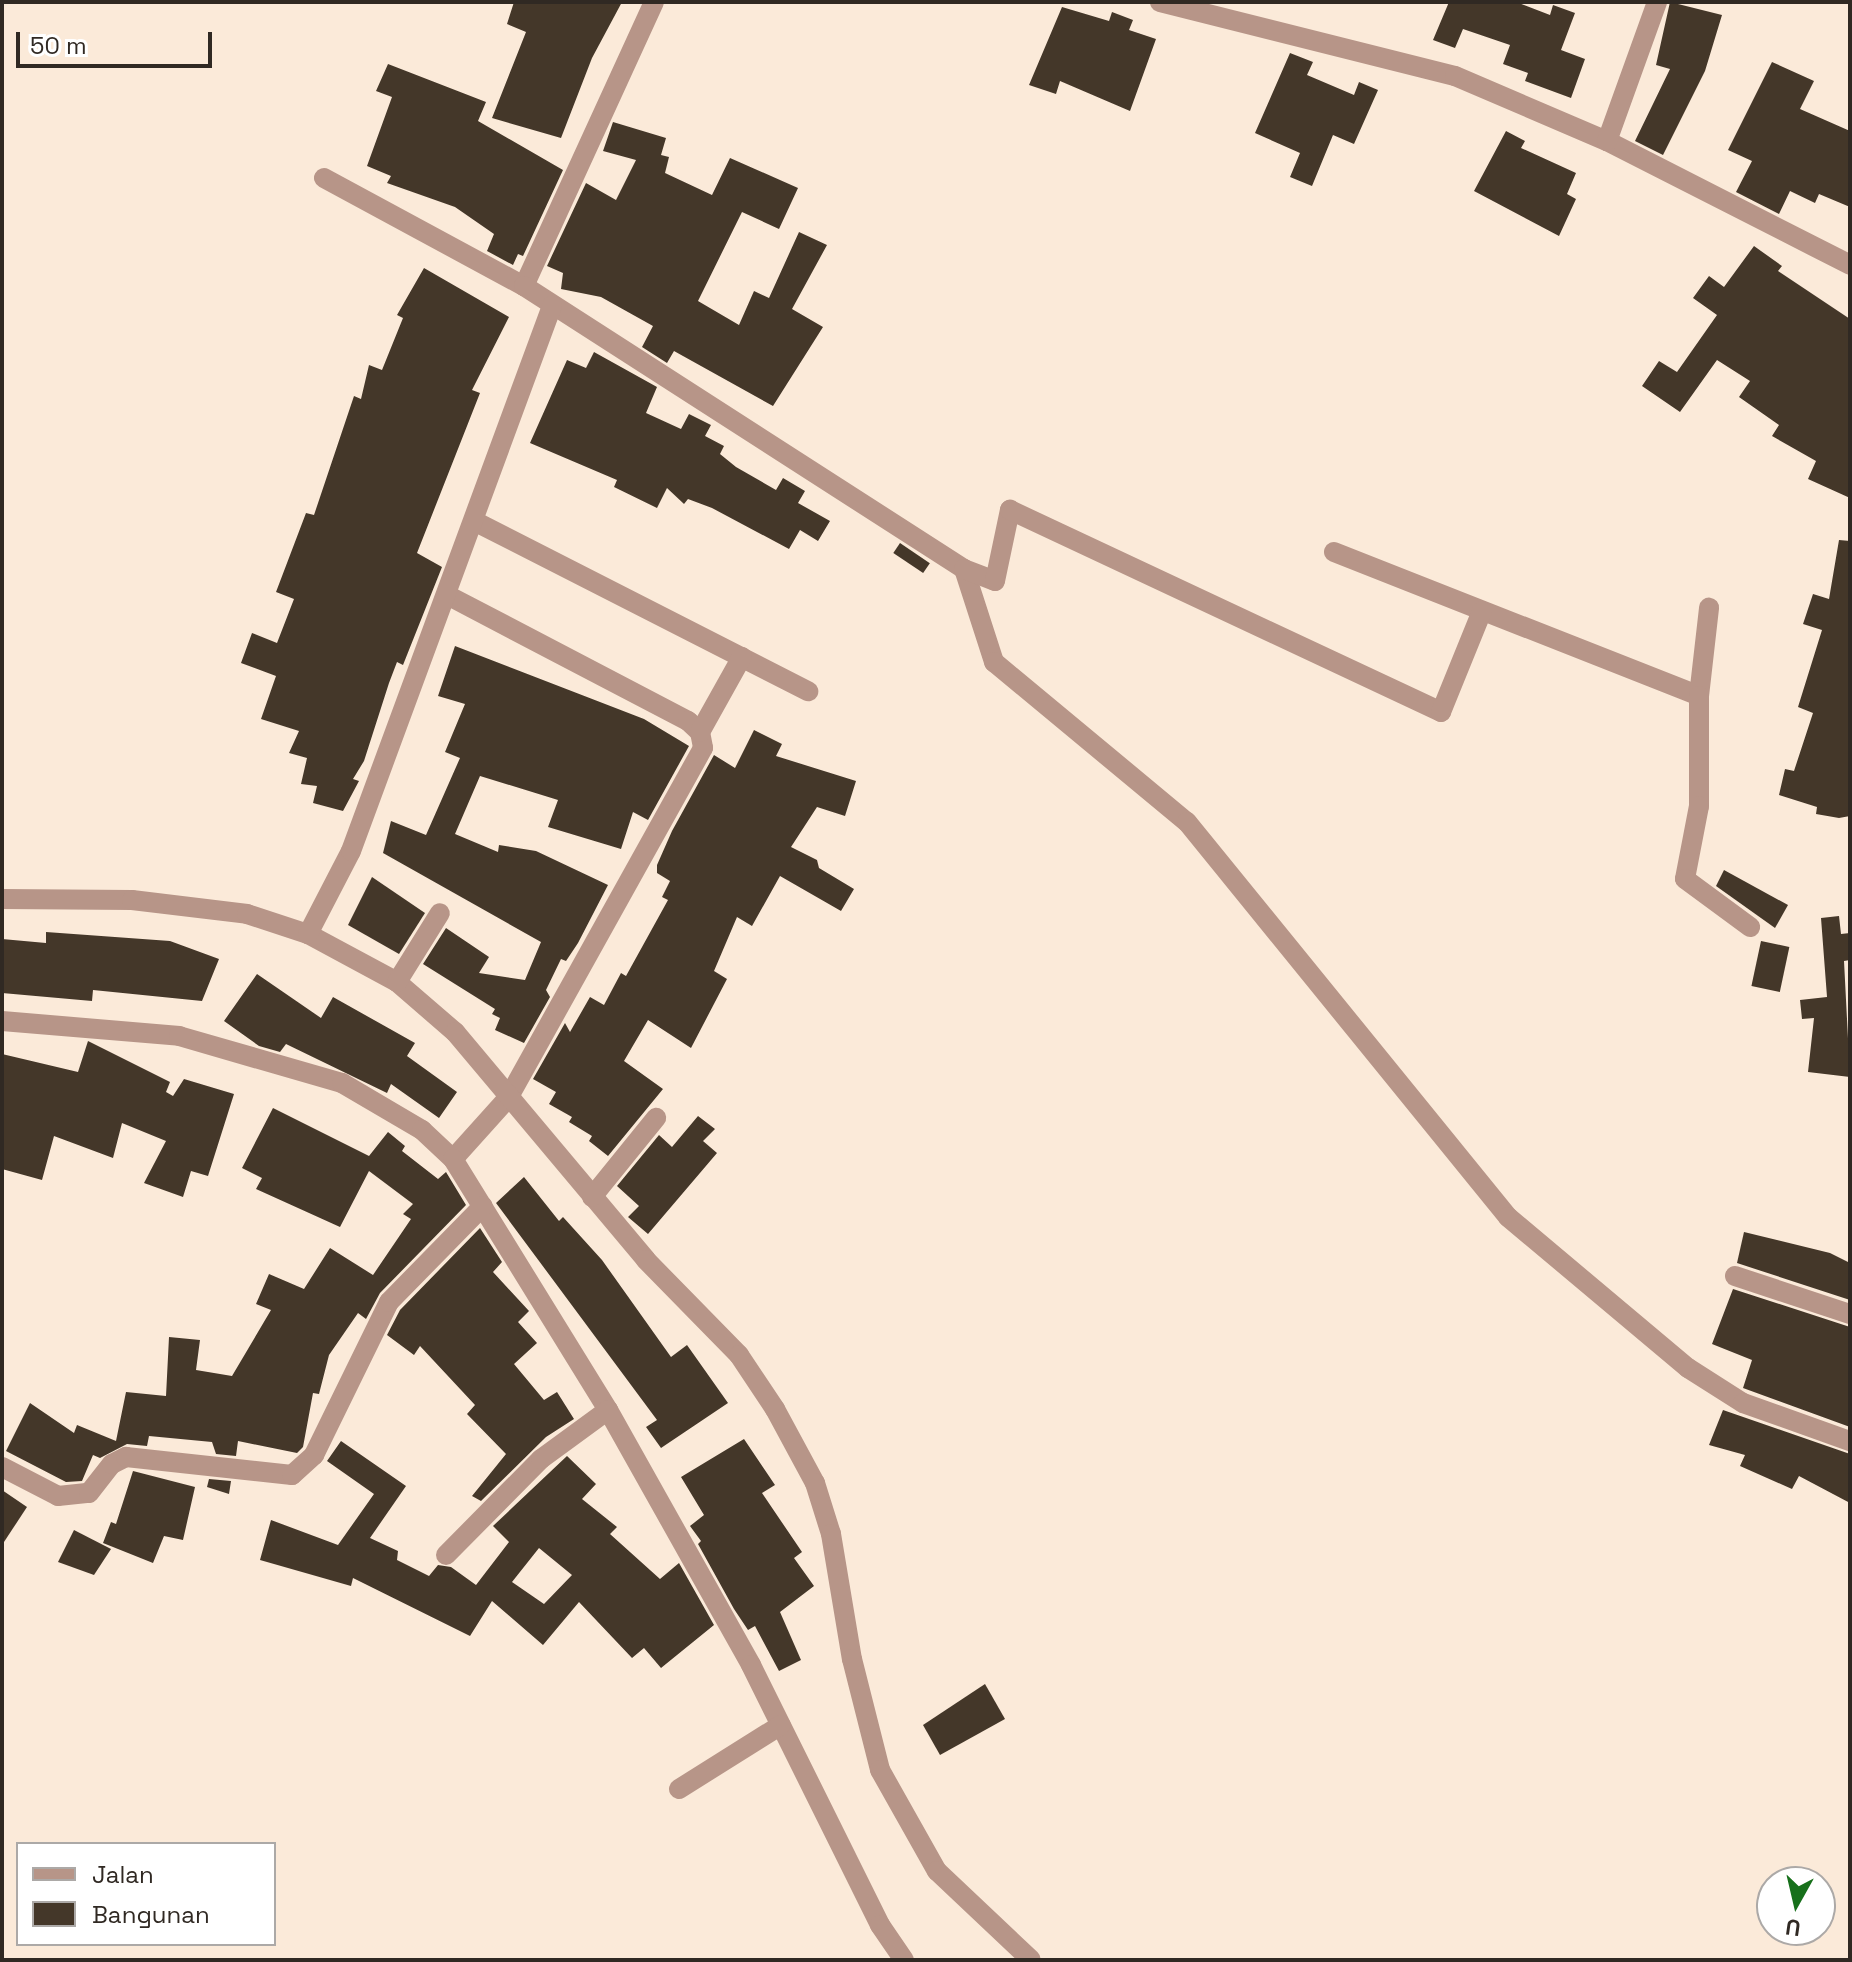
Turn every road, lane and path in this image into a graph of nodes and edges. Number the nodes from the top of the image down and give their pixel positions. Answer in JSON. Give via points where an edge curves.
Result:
{"nodes":[{"id":1,"x":654,"y":2,"type":"edge"},
{"id":2,"x":1160,"y":2,"type":"edge"},
{"id":3,"x":1657,"y":2,"type":"edge"},
{"id":4,"x":1607,"y":141,"type":"junction"},
{"id":5,"x":324,"y":178,"type":"dead end"},
{"id":6,"x":1850,"y":265,"type":"edge"},
{"id":7,"x":524,"y":286,"type":"junction"},
{"id":8,"x":552,"y":306,"type":"junction"},
{"id":9,"x":476,"y":522,"type":"junction"},
{"id":10,"x":1334,"y":552,"type":"dead end"},
{"id":11,"x":964,"y":569,"type":"junction"},
{"id":12,"x":449,"y":596,"type":"junction"},
{"id":13,"x":1709,"y":608,"type":"dead end"},
{"id":14,"x":1482,"y":611,"type":"junction"},
{"id":15,"x":742,"y":657,"type":"junction"},
{"id":16,"x":808,"y":691,"type":"dead end"},
{"id":17,"x":1699,"y":696,"type":"junction"},
{"id":18,"x":700,"y":732,"type":"junction"},
{"id":19,"x":2,"y":899,"type":"edge"},
{"id":20,"x":440,"y":913,"type":"dead end"},
{"id":21,"x":1750,"y":927,"type":"dead end"},
{"id":22,"x":308,"y":934,"type":"junction"},
{"id":23,"x":397,"y":982,"type":"junction"},
{"id":24,"x":2,"y":1021,"type":"edge"},
{"id":25,"x":508,"y":1098,"type":"junction"},
{"id":26,"x":656,"y":1118,"type":"dead end"},
{"id":27,"x":453,"y":1159,"type":"junction"},
{"id":28,"x":592,"y":1197,"type":"junction"},
{"id":29,"x":483,"y":1206,"type":"junction"},
{"id":30,"x":1735,"y":1276,"type":"dead end"},
{"id":31,"x":1850,"y":1314,"type":"edge"},
{"id":32,"x":608,"y":1410,"type":"junction"},
{"id":33,"x":1850,"y":1441,"type":"edge"},
{"id":34,"x":2,"y":1467,"type":"edge"},
{"id":35,"x":446,"y":1555,"type":"dead end"},
{"id":36,"x":781,"y":1725,"type":"junction"},
{"id":37,"x":679,"y":1789,"type":"dead end"},
{"id":38,"x":904,"y":1960,"type":"edge"},
{"id":39,"x":1031,"y":1960,"type":"edge"}],
"edges":[{"from":1,"to":7,"type":"street"},
{"from":2,"to":4,"type":"street","via":[[1455,76]]},
{"from":3,"to":4,"type":"street"},
{"from":4,"to":6,"type":"street"},
{"from":5,"to":7,"type":"street"},
{"from":7,"to":8,"type":"street"},
{"from":8,"to":9,"type":"street"},
{"from":8,"to":11,"type":"street"},
{"from":9,"to":12,"type":"street"},
{"from":9,"to":15,"type":"street"},
{"from":10,"to":14,"type":"street"},
{"from":11,"to":14,"type":"street","via":[[995,581],[1010,510],[1441,712]]},
{"from":11,"to":33,"type":"street","via":[[994,662],[1187,822],[1508,1217],[1688,1368],[1743,1403]]},
{"from":12,"to":18,"type":"street"},
{"from":12,"to":22,"type":"street","via":[[351,851]]},
{"from":13,"to":17,"type":"street"},
{"from":14,"to":17,"type":"street"},
{"from":15,"to":16,"type":"street"},
{"from":15,"to":18,"type":"street"},
{"from":17,"to":21,"type":"street","via":[[1699,806],[1685,879]]},
{"from":18,"to":25,"type":"street","via":[[703,748],[697,760]]},
{"from":19,"to":22,"type":"street","via":[[193,906],[247,914]]},
{"from":20,"to":23,"type":"street"},
{"from":22,"to":23,"type":"street"},
{"from":23,"to":25,"type":"street","via":[[455,1032]]},
{"from":24,"to":27,"type":"street","via":[[179,1036],[342,1083],[422,1130]]},
{"from":25,"to":27,"type":"street"},
{"from":25,"to":28,"type":"street"},
{"from":26,"to":28,"type":"street"},
{"from":27,"to":29,"type":"street"},
{"from":28,"to":39,"type":"street","via":[[739,1355],[775,1409],[815,1483],[831,1534],[852,1659],[880,1770],[937,1871]]},
{"from":29,"to":32,"type":"street"},
{"from":29,"to":34,"type":"street","via":[[389,1302],[314,1455],[292,1475],[126,1457],[112,1464],[89,1493],[58,1496]]},
{"from":30,"to":31,"type":"street"},
{"from":32,"to":35,"type":"street","via":[[541,1459]]},
{"from":32,"to":36,"type":"street"},
{"from":36,"to":37,"type":"street"},
{"from":36,"to":38,"type":"street","via":[[880,1925]]}]}
